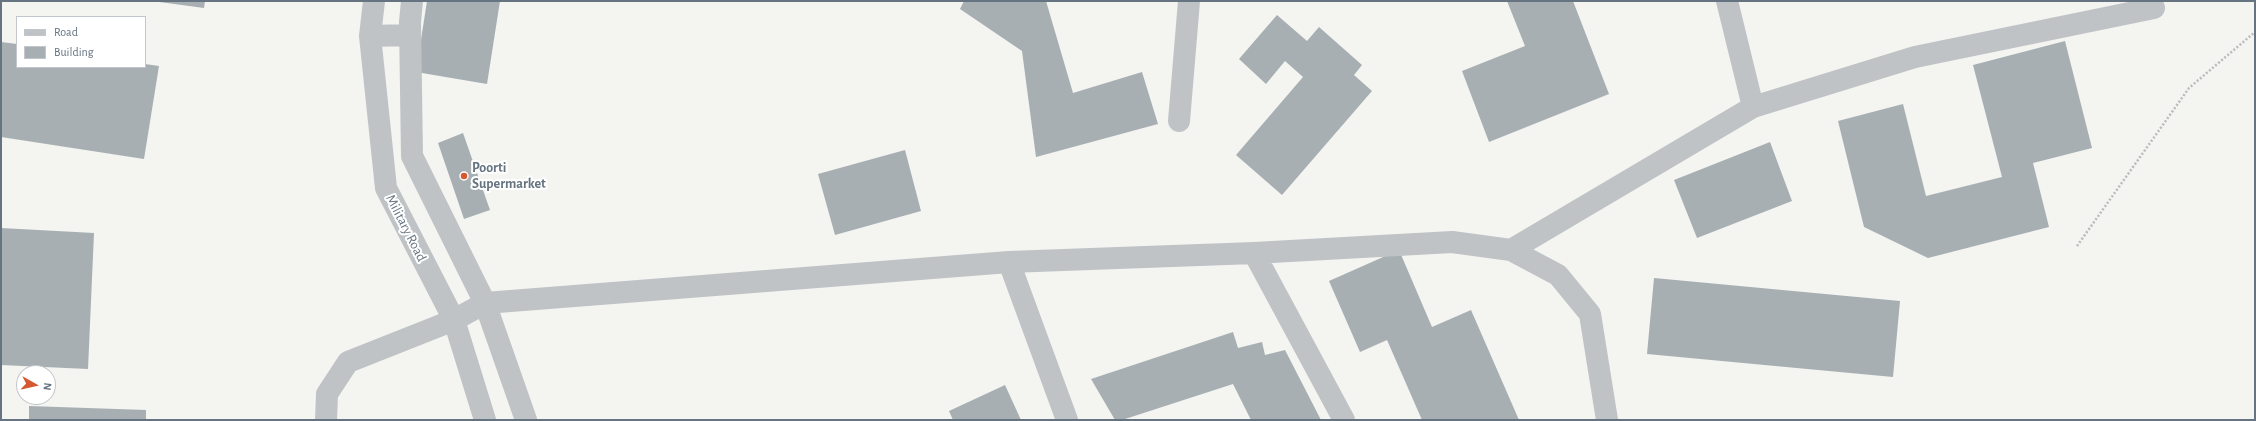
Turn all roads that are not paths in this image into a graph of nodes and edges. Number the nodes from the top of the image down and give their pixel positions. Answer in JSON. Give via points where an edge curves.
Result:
{"nodes":[{"id":1,"x":374,"y":1,"type":"edge"},
{"id":2,"x":412,"y":1,"type":"edge"},
{"id":3,"x":1189,"y":1,"type":"edge"},
{"id":4,"x":1727,"y":1,"type":"edge"},
{"id":5,"x":2154,"y":8,"type":"dead end"},
{"id":6,"x":410,"y":35,"type":"junction"},
{"id":7,"x":370,"y":36,"type":"junction"},
{"id":8,"x":1753,"y":107,"type":"junction"},
{"id":9,"x":1180,"y":121,"type":"dead end"},
{"id":10,"x":1511,"y":250,"type":"junction"},
{"id":11,"x":1254,"y":253,"type":"junction"},
{"id":12,"x":1009,"y":262,"type":"junction"},
{"id":13,"x":485,"y":303,"type":"junction"},
{"id":14,"x":454,"y":320,"type":"junction"},
{"id":15,"x":326,"y":420,"type":"edge"},
{"id":16,"x":485,"y":420,"type":"edge"},
{"id":17,"x":526,"y":420,"type":"edge"},
{"id":18,"x":1067,"y":420,"type":"edge"},
{"id":19,"x":1344,"y":420,"type":"edge"},
{"id":20,"x":1607,"y":420,"type":"edge"}],
"edges":[{"from":1,"to":7,"type":"street","name":"Military Road"},
{"from":2,"to":6,"type":"street"},
{"from":3,"to":9,"type":"street"},
{"from":4,"to":8,"type":"street"},
{"from":5,"to":8,"type":"street","via":[[1915,57]]},
{"from":6,"to":7,"type":"street"},
{"from":6,"to":13,"type":"street","via":[[412,156]]},
{"from":7,"to":14,"type":"street","name":"Military Road","via":[[386,188]]},
{"from":8,"to":10,"type":"street"},
{"from":10,"to":11,"type":"street","via":[[1452,242]]},
{"from":10,"to":20,"type":"street","via":[[1558,275],[1590,314]]},
{"from":11,"to":12,"type":"street"},
{"from":11,"to":19,"type":"street"},
{"from":12,"to":13,"type":"street"},
{"from":12,"to":18,"type":"street"},
{"from":13,"to":14,"type":"street"},
{"from":13,"to":17,"type":"street"},
{"from":14,"to":15,"type":"street","via":[[348,362],[327,394]]},
{"from":14,"to":16,"type":"street","name":"Military Road"}]}
